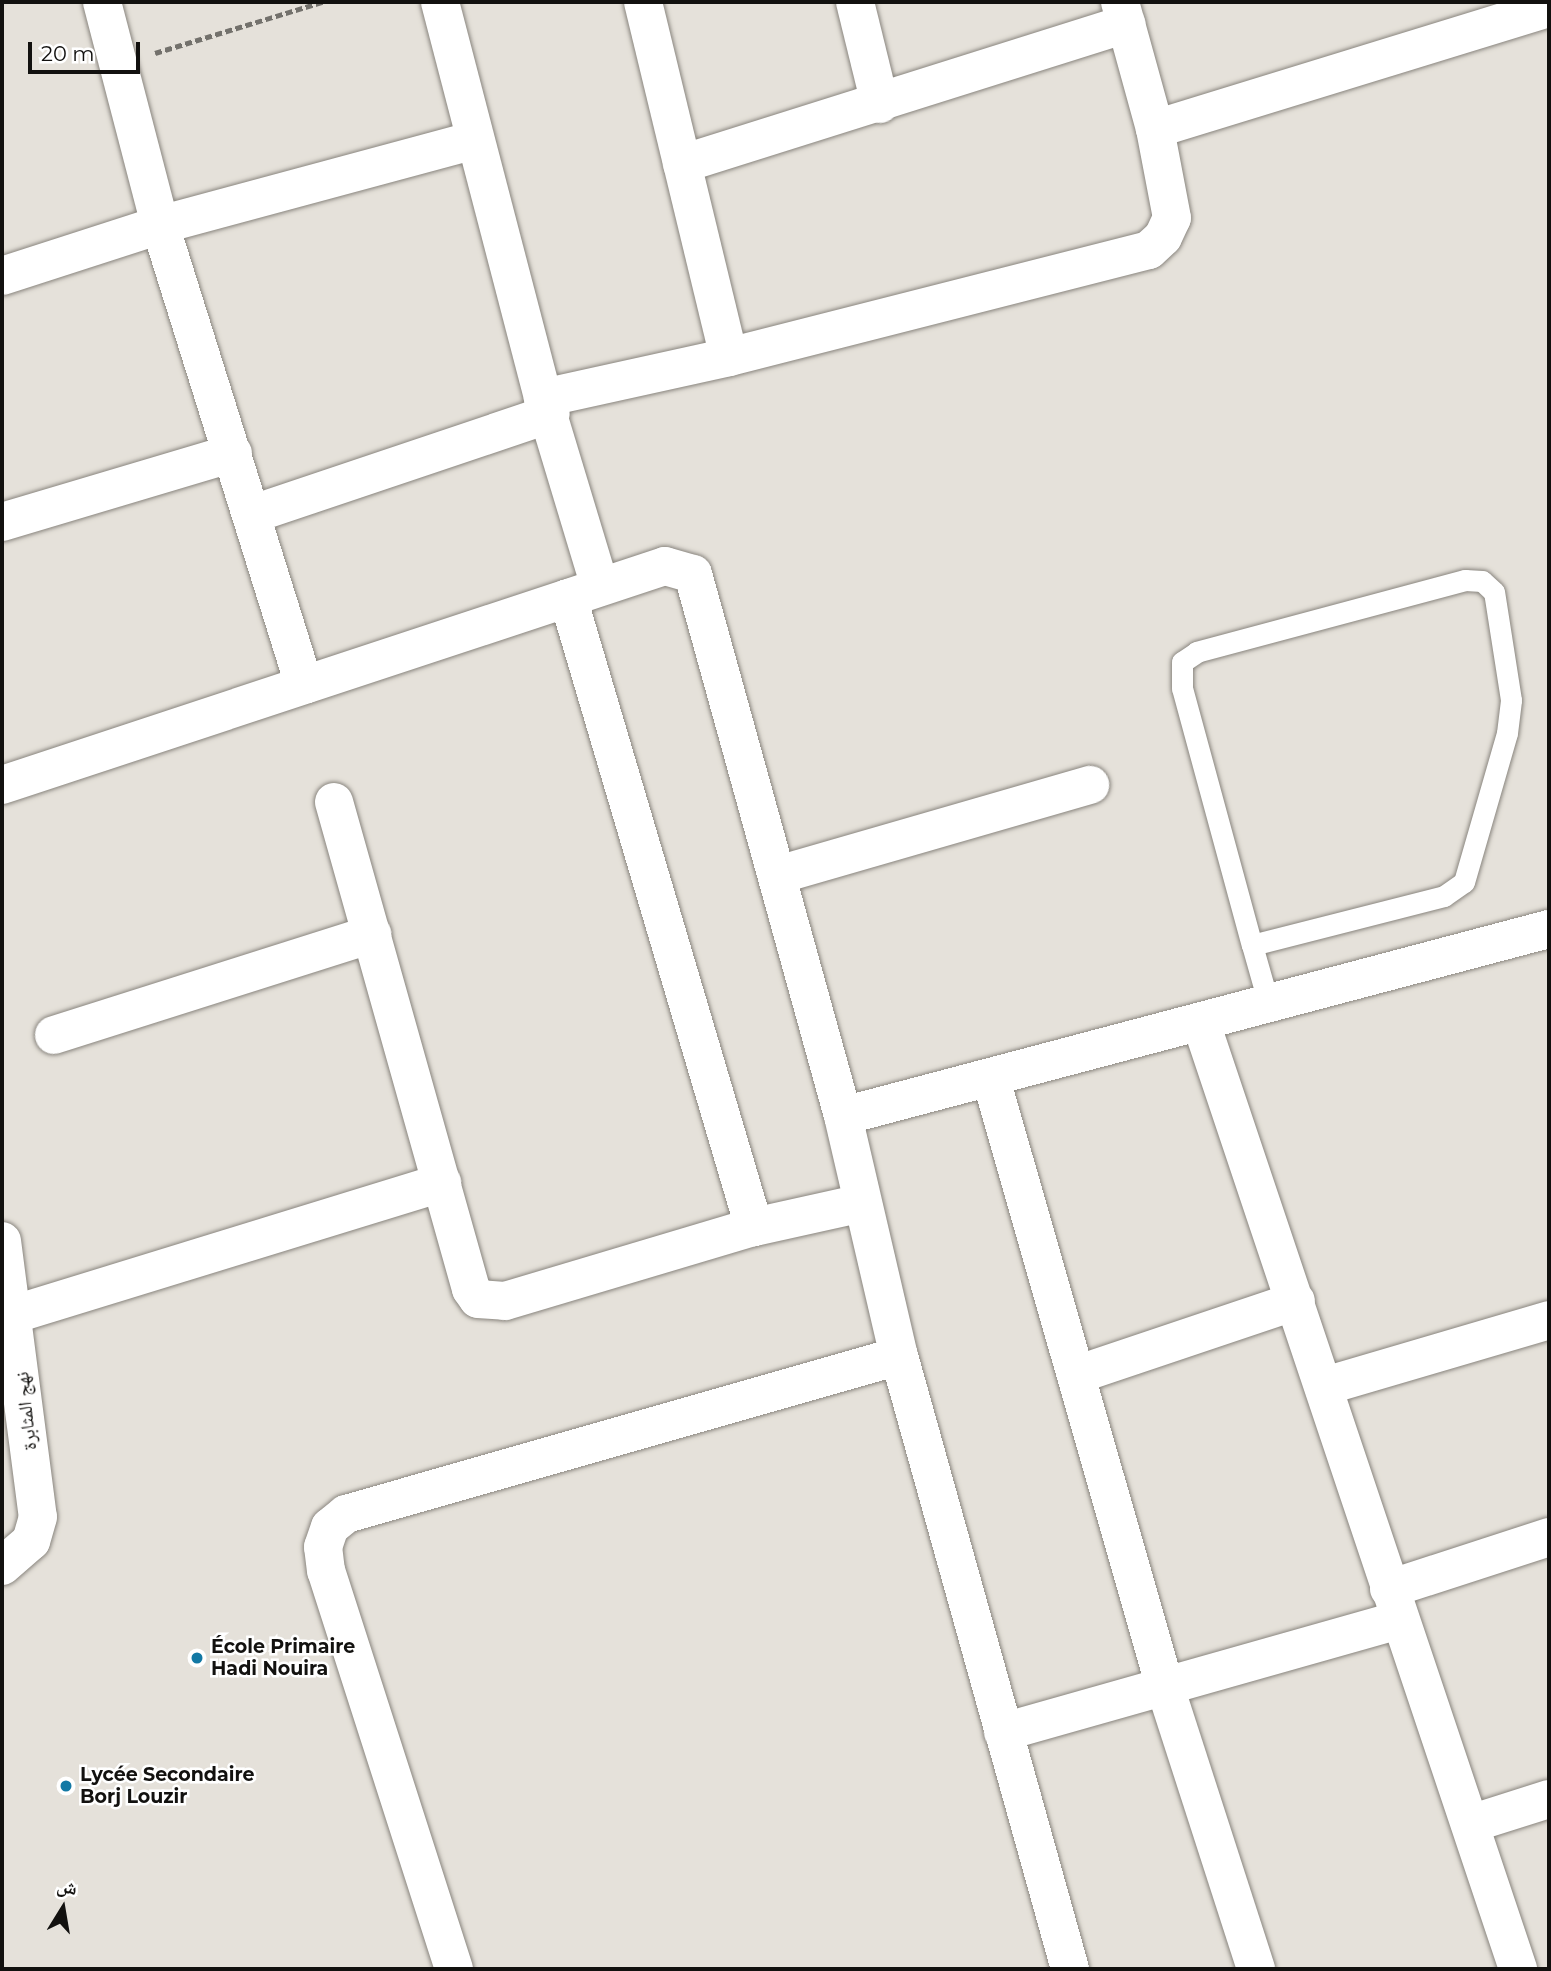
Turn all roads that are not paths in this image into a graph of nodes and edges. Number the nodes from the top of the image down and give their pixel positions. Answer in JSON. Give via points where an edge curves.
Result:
{"nodes":[{"id":1,"x":102,"y":2,"type":"edge"},
{"id":2,"x":440,"y":2,"type":"edge"},
{"id":3,"x":643,"y":2,"type":"edge"},
{"id":4,"x":855,"y":2,"type":"edge"},
{"id":5,"x":1549,"y":8,"type":"edge"},
{"id":6,"x":1123,"y":13,"type":"edge"},
{"id":7,"x":880,"y":104,"type":"junction"},
{"id":8,"x":1155,"y":129,"type":"junction"},
{"id":9,"x":474,"y":140,"type":"junction"},
{"id":10,"x":682,"y":164,"type":"junction"},
{"id":11,"x":160,"y":225,"type":"junction"},
{"id":12,"x":2,"y":276,"type":"edge"},
{"id":13,"x":729,"y":358,"type":"junction"},
{"id":14,"x":547,"y":406,"type":"junction"},
{"id":15,"x":233,"y":453,"type":"junction"},
{"id":16,"x":253,"y":514,"type":"junction"},
{"id":17,"x":2,"y":522,"type":"edge"},
{"id":18,"x":584,"y":593,"type":"junction"},
{"id":19,"x":304,"y":685,"type":"junction"},
{"id":20,"x":2,"y":785,"type":"edge"},
{"id":21,"x":1090,"y":785,"type":"dead end"},
{"id":22,"x":334,"y":802,"type":"dead end"},
{"id":23,"x":778,"y":875,"type":"junction"},
{"id":24,"x":1549,"y":929,"type":"edge"},
{"id":25,"x":372,"y":934,"type":"junction"},
{"id":26,"x":1252,"y":945,"type":"junction"},
{"id":27,"x":1269,"y":1005,"type":"junction"},
{"id":28,"x":1201,"y":1023,"type":"junction"},
{"id":29,"x":54,"y":1035,"type":"dead end"},
{"id":30,"x":991,"y":1079,"type":"junction"},
{"id":31,"x":843,"y":1116,"type":"junction"},
{"id":32,"x":442,"y":1182,"type":"junction"},
{"id":33,"x":862,"y":1203,"type":"junction"},
{"id":34,"x":754,"y":1227,"type":"junction"},
{"id":35,"x":2,"y":1241,"type":"edge"},
{"id":36,"x":1296,"y":1301,"type":"junction"},
{"id":37,"x":15,"y":1314,"type":"junction"},
{"id":38,"x":1549,"y":1320,"type":"edge"},
{"id":39,"x":899,"y":1356,"type":"junction"},
{"id":40,"x":1076,"y":1375,"type":"junction"},
{"id":41,"x":1325,"y":1386,"type":"junction"},
{"id":42,"x":1549,"y":1537,"type":"edge"},
{"id":43,"x":2,"y":1566,"type":"edge"},
{"id":44,"x":1393,"y":1604,"type":"junction"},
{"id":45,"x":1164,"y":1687,"type":"junction"},
{"id":46,"x":1003,"y":1732,"type":"junction"},
{"id":47,"x":1549,"y":1799,"type":"edge"},
{"id":48,"x":1471,"y":1824,"type":"junction"},
{"id":49,"x":454,"y":1969,"type":"edge"},
{"id":50,"x":1070,"y":1969,"type":"edge"},
{"id":51,"x":1256,"y":1969,"type":"edge"},
{"id":52,"x":1518,"y":1969,"type":"edge"}],
"edges":[{"from":1,"to":11,"type":"street"},
{"from":2,"to":9,"type":"street"},
{"from":3,"to":10,"type":"street"},
{"from":4,"to":7,"type":"street"},
{"from":5,"to":8,"type":"street"},
{"from":6,"to":7,"type":"street"},
{"from":6,"to":8,"type":"street"},
{"from":7,"to":10,"type":"street"},
{"from":8,"to":13,"type":"street","via":[[1172,218],[1163,237],[1149,250]]},
{"from":9,"to":11,"type":"street"},
{"from":9,"to":14,"type":"street"},
{"from":10,"to":13,"type":"street"},
{"from":11,"to":12,"type":"street"},
{"from":11,"to":15,"type":"street"},
{"from":13,"to":14,"type":"street"},
{"from":14,"to":16,"type":"street"},
{"from":14,"to":18,"type":"street"},
{"from":15,"to":16,"type":"street"},
{"from":15,"to":17,"type":"street"},
{"from":16,"to":19,"type":"street"},
{"from":18,"to":19,"type":"street"},
{"from":18,"to":23,"type":"street","via":[[665,566],[693,574]]},
{"from":18,"to":34,"type":"street"},
{"from":19,"to":20,"type":"street"},
{"from":21,"to":23,"type":"street"},
{"from":22,"to":25,"type":"street"},
{"from":23,"to":31,"type":"street"},
{"from":24,"to":27,"type":"street"},
{"from":25,"to":29,"type":"street"},
{"from":25,"to":32,"type":"street"},
{"from":26,"to":26,"type":"lane","via":[[1444,896],[1464,882],[1507,733],[1511,700],[1494,592],[1482,581],[1465,580],[1411,594],[1197,652],[1182,662],[1182,688]]},
{"from":26,"to":27,"type":"lane"},
{"from":27,"to":28,"type":"street"},
{"from":28,"to":30,"type":"street"},
{"from":28,"to":36,"type":"street"},
{"from":30,"to":31,"type":"street"},
{"from":30,"to":40,"type":"street"},
{"from":31,"to":33,"type":"street"},
{"from":32,"to":34,"type":"street","via":[[471,1289],[490,1301]]},
{"from":32,"to":37,"type":"street"},
{"from":33,"to":34,"type":"street"},
{"from":33,"to":39,"type":"street"},
{"from":35,"to":37,"type":"street","name":"نهج المثابرة"},
{"from":36,"to":40,"type":"street"},
{"from":36,"to":41,"type":"street"},
{"from":37,"to":43,"type":"street","name":"نهج المثابرة","via":[[38,1517],[31,1541]]},
{"from":38,"to":41,"type":"street"},
{"from":39,"to":46,"type":"street"},
{"from":39,"to":49,"type":"street","via":[[346,1514],[330,1527],[323,1547],[326,1571]]},
{"from":40,"to":45,"type":"street"},
{"from":41,"to":44,"type":"street"},
{"from":42,"to":44,"type":"street"},
{"from":44,"to":45,"type":"street"},
{"from":44,"to":48,"type":"street"},
{"from":45,"to":46,"type":"street"},
{"from":45,"to":51,"type":"street"},
{"from":46,"to":50,"type":"street"},
{"from":47,"to":48,"type":"street"},
{"from":48,"to":52,"type":"street"}]}
